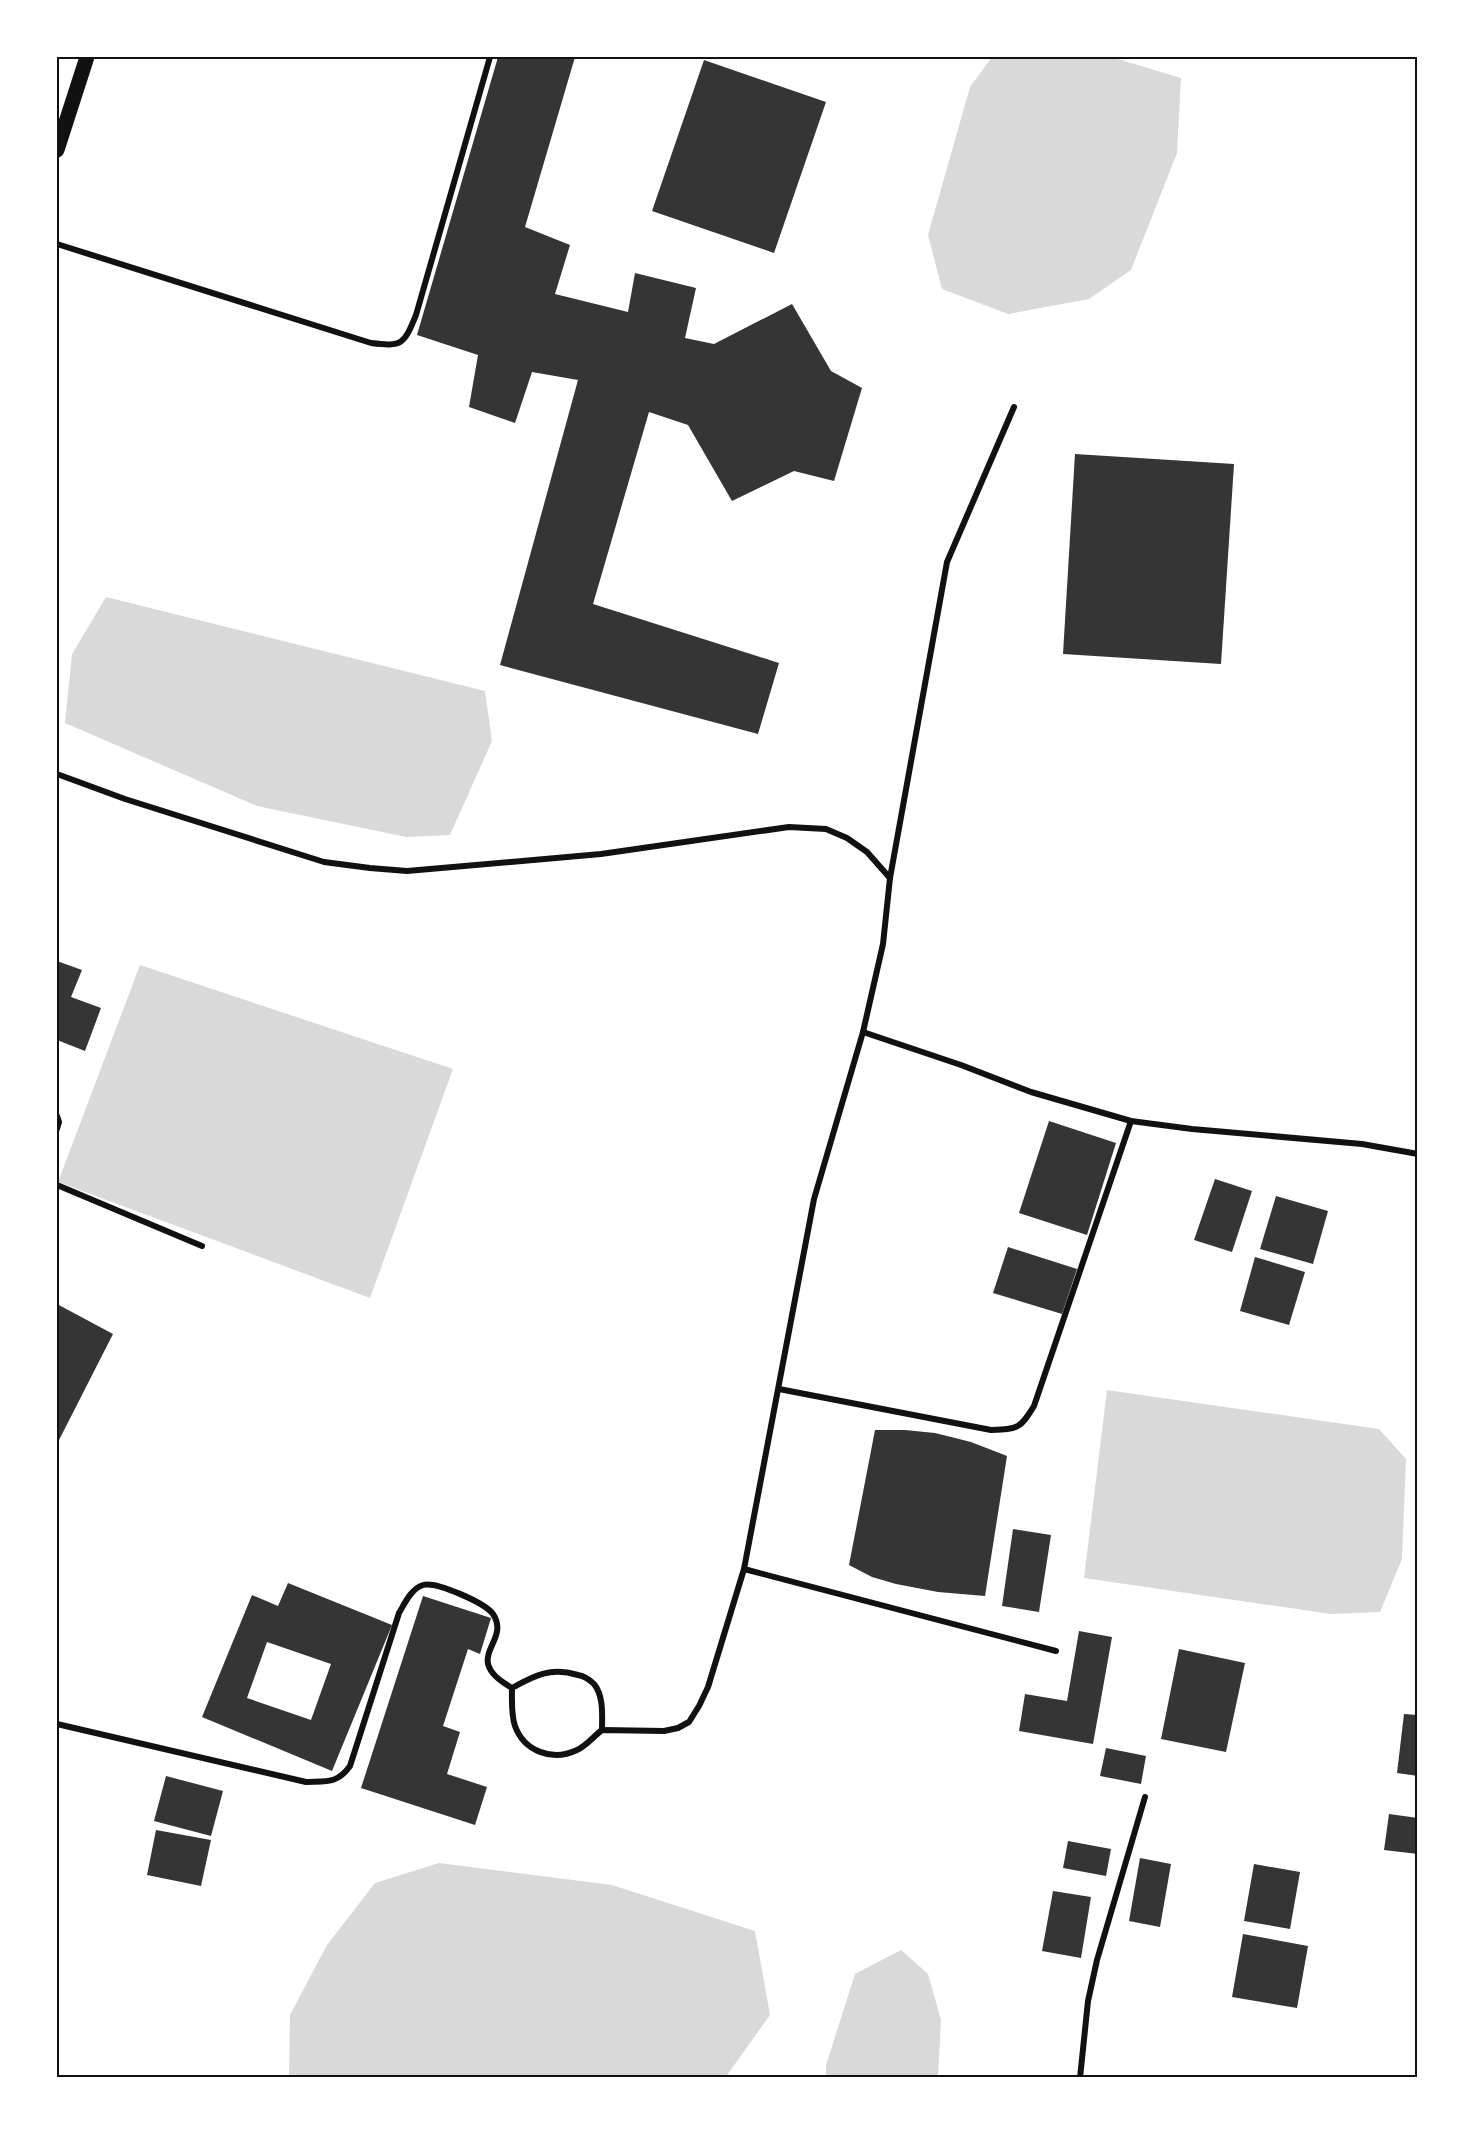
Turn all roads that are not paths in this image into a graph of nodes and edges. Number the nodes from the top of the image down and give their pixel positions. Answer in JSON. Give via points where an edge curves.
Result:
{"nodes":[{"id":1,"x":87,"y":57,"type":"edge"},
{"id":2,"x":490,"y":57,"type":"edge"},
{"id":3,"x":57,"y":150,"type":"edge"},
{"id":4,"x":57,"y":244,"type":"edge"},
{"id":5,"x":1014,"y":407,"type":"dead end"},
{"id":6,"x":57,"y":774,"type":"edge"},
{"id":7,"x":890,"y":878,"type":"junction"},
{"id":8,"x":863,"y":1032,"type":"junction"},
{"id":9,"x":57,"y":1116,"type":"edge"},
{"id":10,"x":1131,"y":1121,"type":"junction"},
{"id":11,"x":57,"y":1129,"type":"edge"},
{"id":12,"x":1418,"y":1154,"type":"edge"},
{"id":13,"x":57,"y":1185,"type":"edge"},
{"id":14,"x":202,"y":1246,"type":"dead end"},
{"id":15,"x":779,"y":1389,"type":"junction"},
{"id":16,"x":744,"y":1569,"type":"junction"},
{"id":17,"x":1056,"y":1651,"type":"dead end"},
{"id":18,"x":512,"y":1688,"type":"junction"},
{"id":19,"x":57,"y":1724,"type":"edge"},
{"id":20,"x":602,"y":1730,"type":"junction"},
{"id":21,"x":1145,"y":1797,"type":"dead end"},
{"id":22,"x":1080,"y":2078,"type":"edge"}],
"edges":[{"from":1,"to":3,"type":"main road"},
{"from":2,"to":4,"type":"street","via":[[416,315],[407,337],[393,346],[370,343]]},
{"from":5,"to":7,"type":"street","via":[[947,562]]},
{"from":6,"to":7,"type":"street","via":[[324,862],[369,868],[407,871],[601,854],[789,827],[826,829],[847,838],[867,852]]},
{"from":7,"to":8,"type":"street","via":[[883,944]]},
{"from":8,"to":10,"type":"street","via":[[1031,1092]]},
{"from":8,"to":15,"type":"street","via":[[814,1198]]},
{"from":9,"to":11,"type":"street"},
{"from":10,"to":12,"type":"street","via":[[1362,1144]]},
{"from":10,"to":15,"type":"street","via":[[1034,1406],[1023,1424],[991,1430]]},
{"from":13,"to":14,"type":"street"},
{"from":15,"to":16,"type":"street"},
{"from":16,"to":17,"type":"street"},
{"from":16,"to":20,"type":"street","via":[[708,1687],[689,1722],[664,1731]]},
{"from":18,"to":19,"type":"street","via":[[490,1673],[488,1656],[496,1623],[493,1615],[482,1604],[432,1584],[421,1586],[399,1613],[350,1766],[343,1776],[332,1781],[306,1782]]},
{"from":18,"to":20,"type":"street","via":[[550,1672],[583,1676],[595,1685],[602,1704]]},
{"from":18,"to":20,"type":"street","via":[[514,1724],[520,1738],[540,1754],[561,1755],[577,1750]]},
{"from":21,"to":22,"type":"street","via":[[1097,1960],[1088,2001]]}]}
